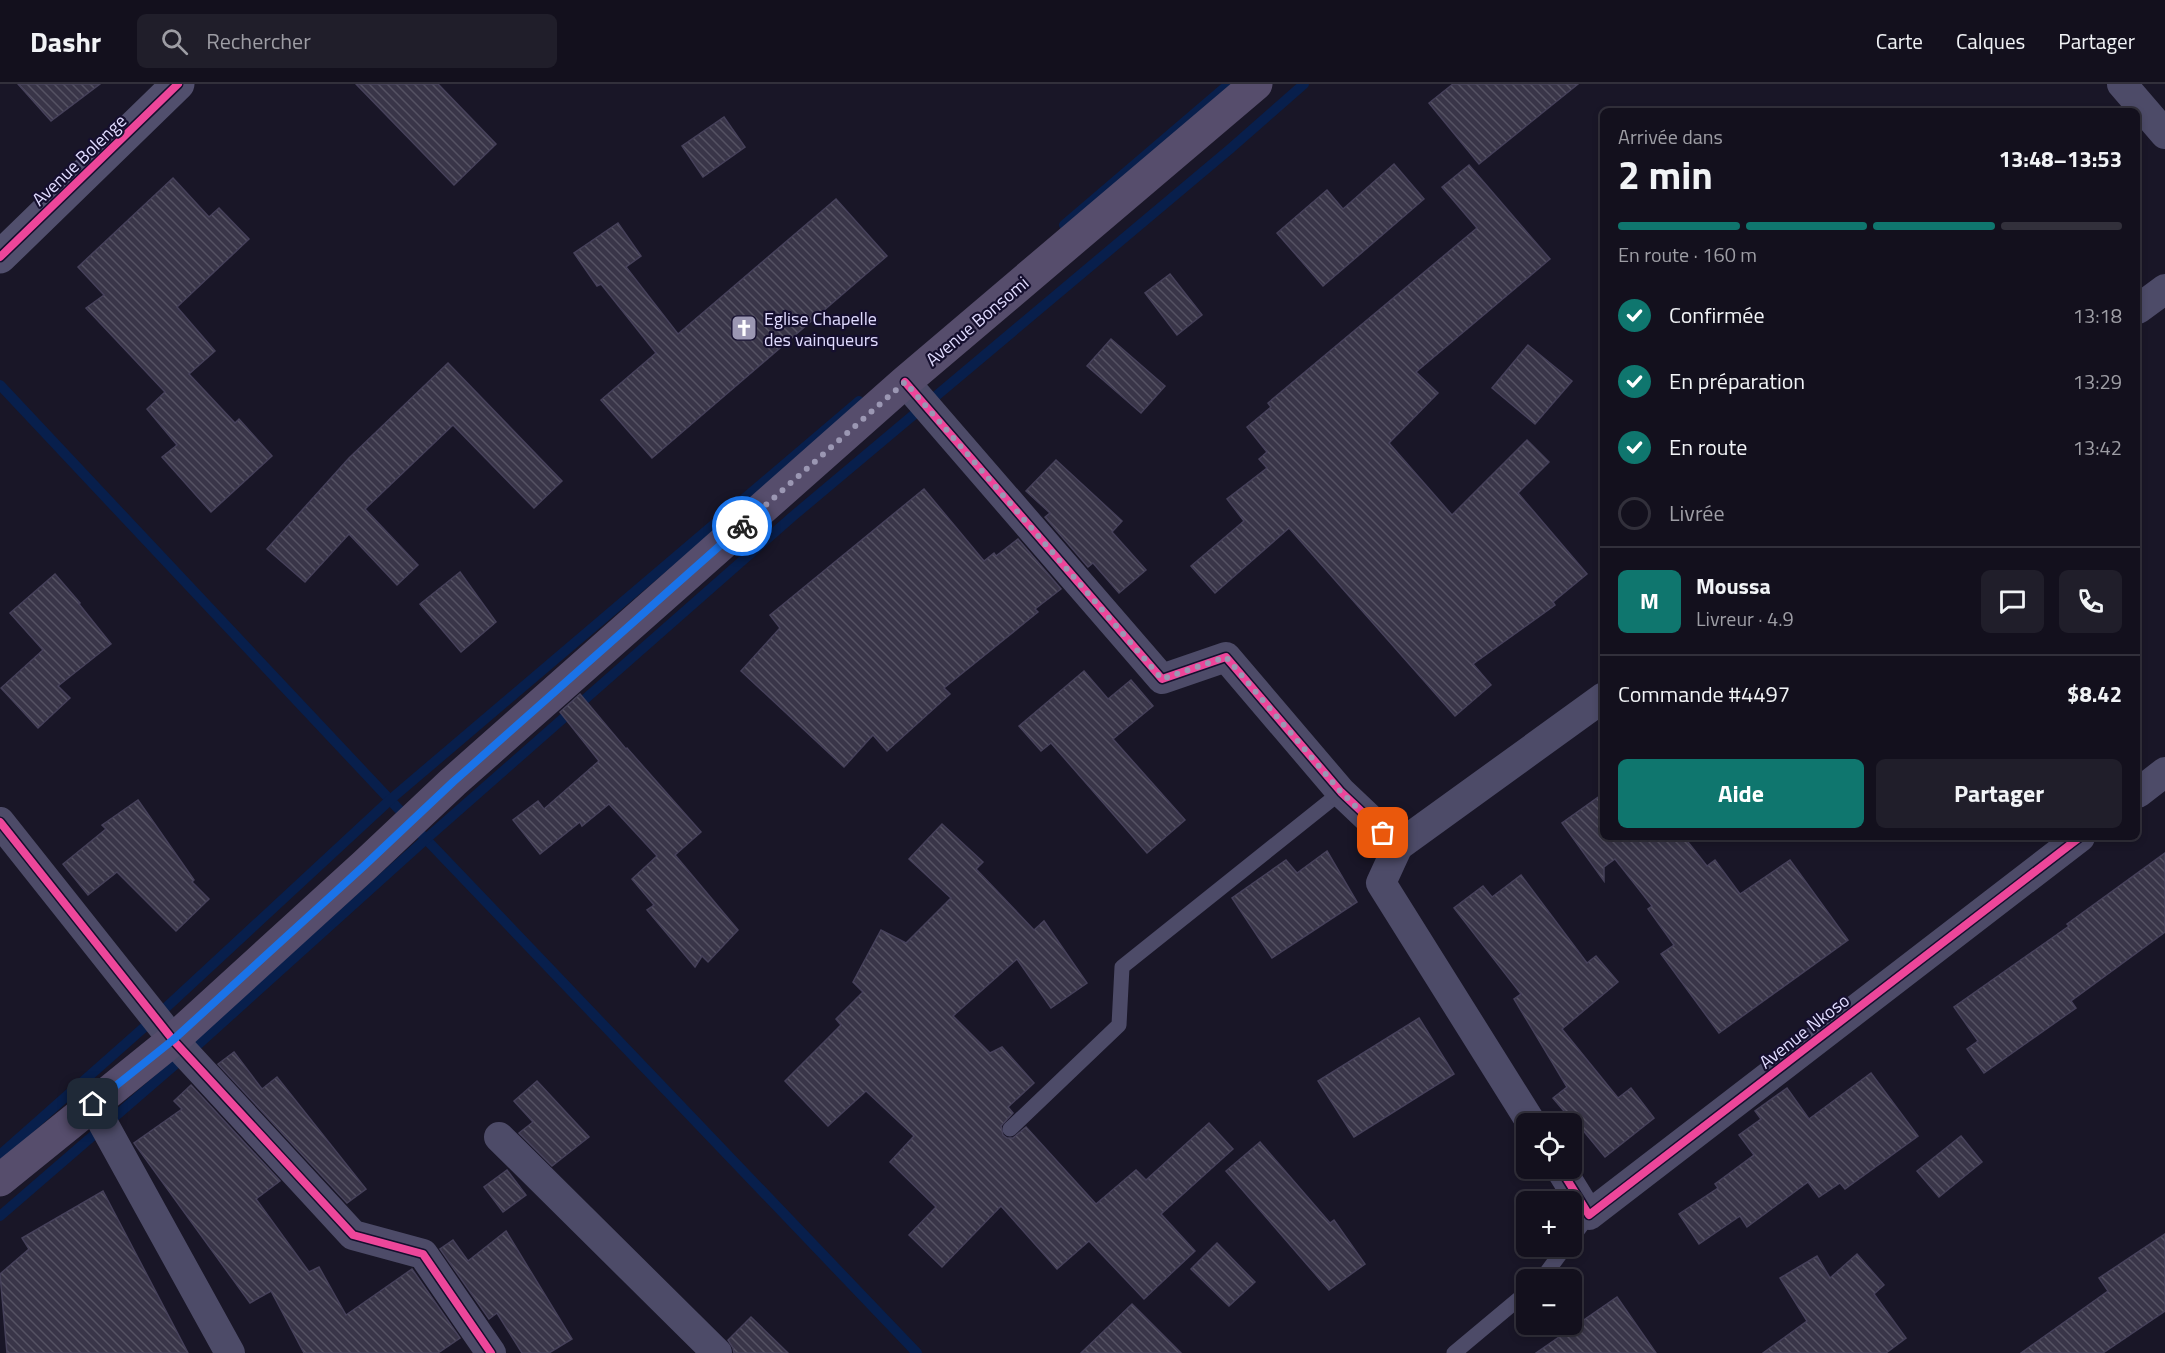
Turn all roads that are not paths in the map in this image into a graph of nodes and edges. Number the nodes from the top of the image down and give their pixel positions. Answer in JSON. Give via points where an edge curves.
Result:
{"nodes":[{"id":1,"x":178,"y":84,"type":"edge"},
{"id":2,"x":1256,"y":84,"type":"edge"},
{"id":3,"x":2122,"y":84,"type":"edge"},
{"id":4,"x":2165,"y":134,"type":"edge"},
{"id":5,"x":0,"y":257,"type":"edge"},
{"id":6,"x":2165,"y":289,"type":"edge"},
{"id":7,"x":2140,"y":308,"type":"edge"},
{"id":8,"x":905,"y":382,"type":"junction"},
{"id":9,"x":1600,"y":700,"type":"edge"},
{"id":10,"x":2165,"y":772,"type":"edge"},
{"id":11,"x":2140,"y":791,"type":"edge"},
{"id":12,"x":1341,"y":792,"type":"junction"},
{"id":13,"x":0,"y":822,"type":"edge"},
{"id":14,"x":2076,"y":840,"type":"edge"},
{"id":15,"x":1398,"y":846,"type":"junction"},
{"id":16,"x":173,"y":1040,"type":"junction"},
{"id":17,"x":93,"y":1104,"type":"junction"},
{"id":18,"x":1525,"y":1113,"type":"edge"},
{"id":19,"x":1010,"y":1129,"type":"dead end"},
{"id":20,"x":500,"y":1137,"type":"dead end"},
{"id":21,"x":0,"y":1180,"type":"edge"},
{"id":22,"x":1582,"y":1225,"type":"edge"},
{"id":23,"x":1516,"y":1301,"type":"edge"},
{"id":24,"x":230,"y":1353,"type":"edge"},
{"id":25,"x":491,"y":1353,"type":"edge"},
{"id":26,"x":717,"y":1353,"type":"edge"},
{"id":27,"x":1454,"y":1353,"type":"edge"}],
"edges":[{"from":1,"to":5,"type":"street","name":"Avenue Bolenge"},
{"from":2,"to":8,"type":"main road","name":"Avenue Bonsomi"},
{"from":3,"to":4,"type":"street"},
{"from":6,"to":7,"type":"street"},
{"from":8,"to":12,"type":"street","via":[[1162,679],[1226,657]]},
{"from":8,"to":16,"type":"main road","name":"Avenue Bonsomi","via":[[453,782]]},
{"from":9,"to":15,"type":"street"},
{"from":10,"to":11,"type":"street"},
{"from":12,"to":15,"type":"street"},
{"from":12,"to":19,"type":"lane","via":[[1122,967],[1119,1025]]},
{"from":13,"to":16,"type":"street"},
{"from":14,"to":22,"type":"street","name":"Avenue Nkoso"},
{"from":15,"to":18,"type":"street","via":[[1381,883]]},
{"from":16,"to":17,"type":"main road","name":"Avenue Bonsomi"},
{"from":16,"to":25,"type":"street","via":[[353,1235],[423,1254]]},
{"from":17,"to":21,"type":"main road","name":"Avenue Bonsomi"},
{"from":17,"to":24,"type":"street"},
{"from":20,"to":26,"type":"street"},
{"from":23,"to":27,"type":"lane"}]}
